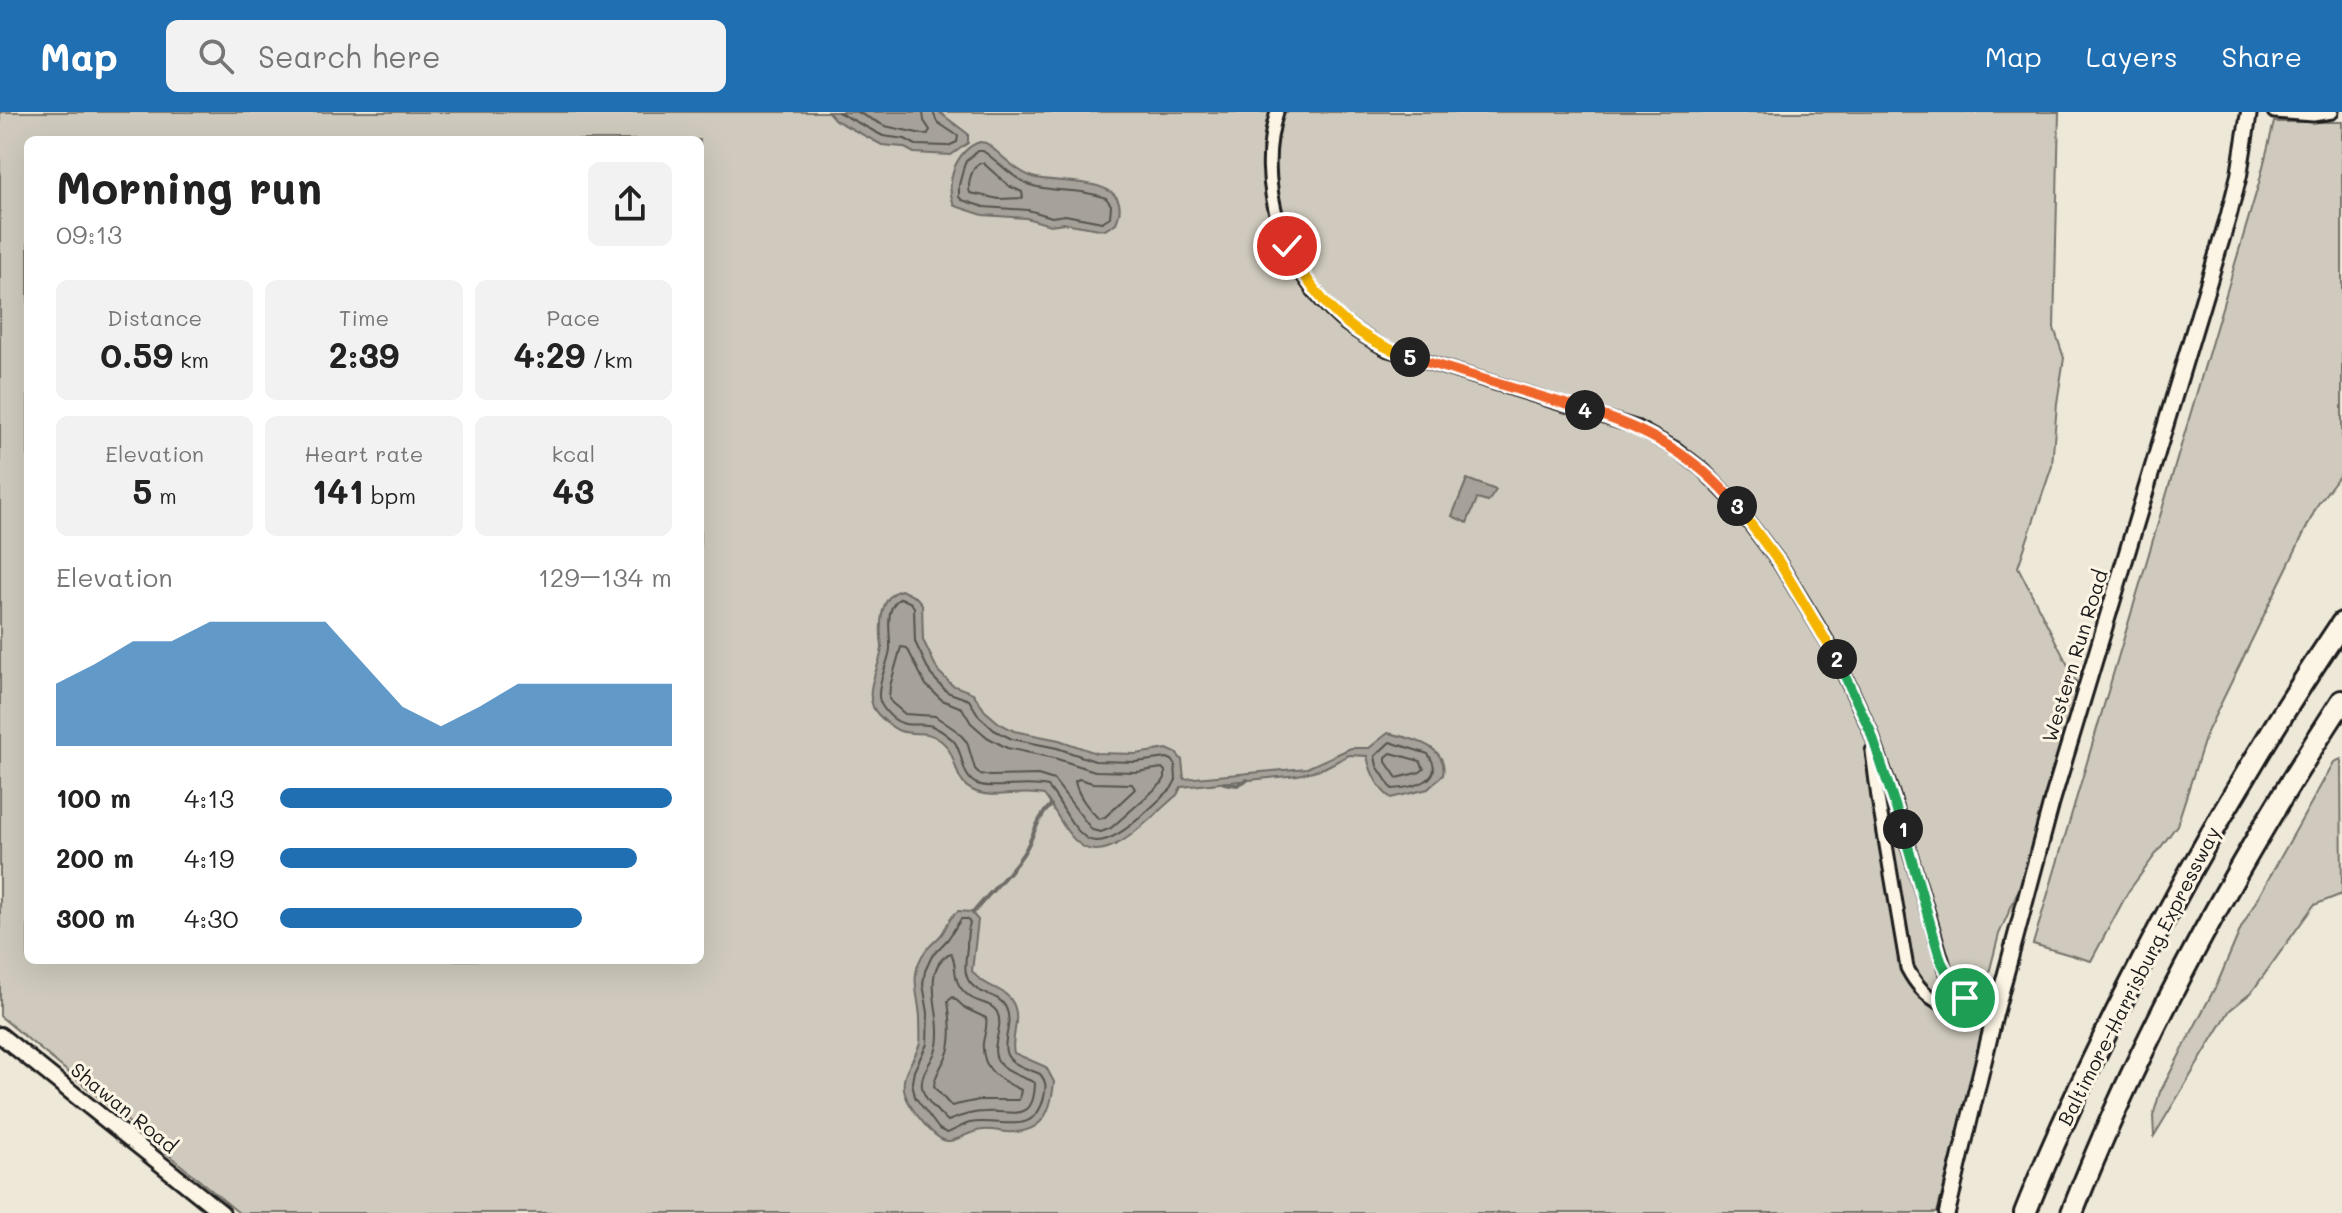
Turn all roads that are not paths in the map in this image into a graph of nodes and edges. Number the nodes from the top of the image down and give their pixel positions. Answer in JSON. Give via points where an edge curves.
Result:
{"nodes":[{"id":1,"x":1277,"y":112,"type":"edge"},
{"id":2,"x":2249,"y":112,"type":"edge"},
{"id":3,"x":2274,"y":112,"type":"edge"},
{"id":4,"x":2332,"y":112,"type":"edge"},
{"id":5,"x":2342,"y":623,"type":"edge"},
{"id":6,"x":2342,"y":701,"type":"edge"},
{"id":7,"x":1870,"y":730,"type":"junction"},
{"id":8,"x":1995,"y":1014,"type":"junction"},
{"id":9,"x":0,"y":1035,"type":"edge"},
{"id":10,"x":222,"y":1213,"type":"edge"},
{"id":11,"x":1947,"y":1213,"type":"edge"},
{"id":12,"x":2025,"y":1213,"type":"edge"},
{"id":13,"x":2072,"y":1213,"type":"edge"}],
"edges":[{"from":1,"to":7,"type":"street","via":[[1270,151],[1277,215],[1287,246],[1321,299],[1388,350],[1636,427],[1703,470],[1779,562],[1833,651]]},
{"from":2,"to":8,"type":"street","name":"Western Run Road","via":[[2228,218],[2052,801]]},
{"from":3,"to":4,"type":"street"},
{"from":5,"to":12,"type":"highway","name":"Baltimore-Harrisburg Expressway","via":[[2180,888],[2097,1051]]},
{"from":6,"to":13,"type":"highway","name":"Baltimore-Harrisburg Expressway","via":[[2200,943],[2137,1066]]},
{"from":7,"to":8,"type":"street","via":[[1946,973],[1965,998]]},
{"from":7,"to":8,"type":"street","via":[[1907,968],[1936,1002]]},
{"from":8,"to":11,"type":"street","name":"Western Run Road"},
{"from":9,"to":10,"type":"street","name":"Shawan Road"}]}
